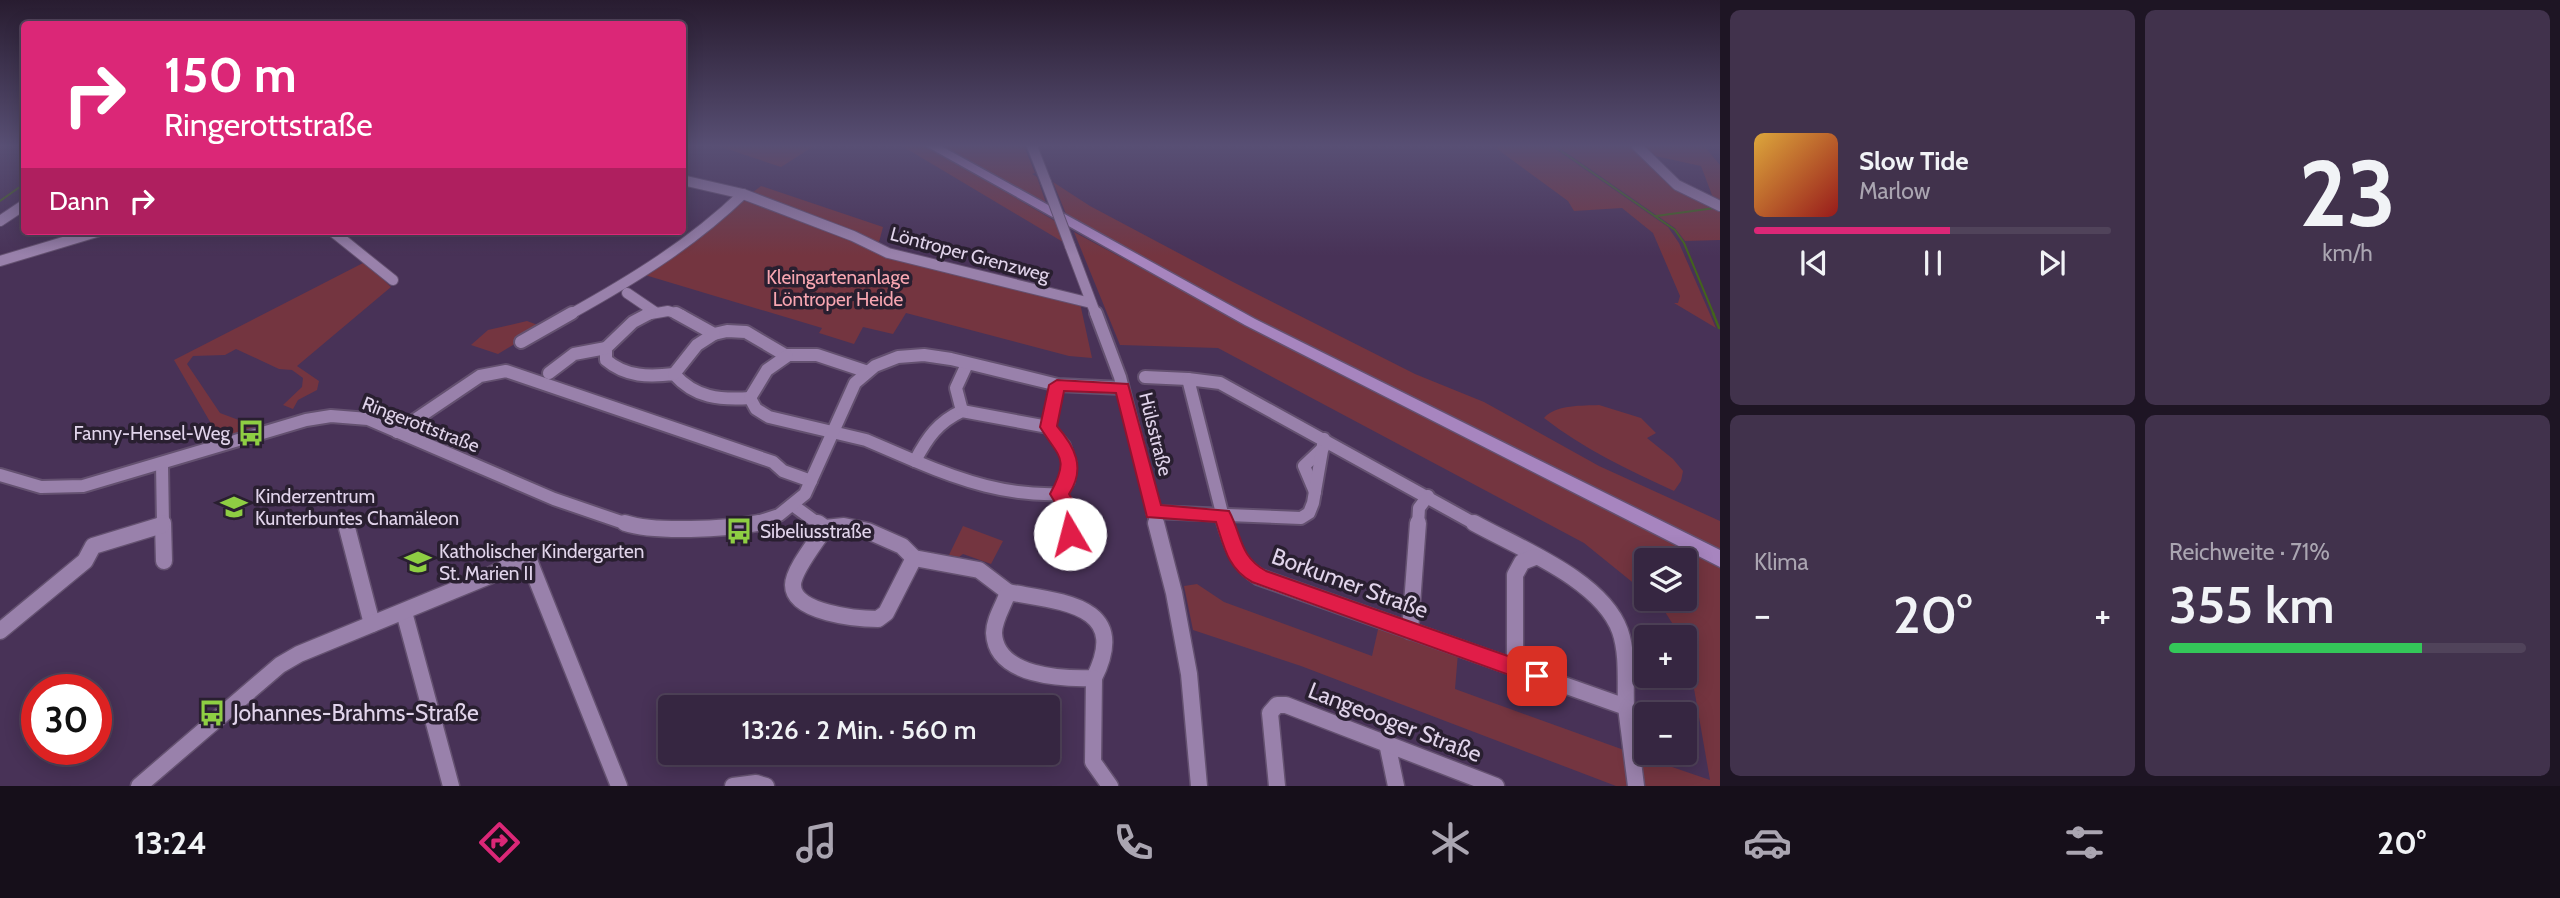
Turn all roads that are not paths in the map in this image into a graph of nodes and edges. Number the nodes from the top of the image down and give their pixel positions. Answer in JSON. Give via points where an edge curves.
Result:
{"nodes":[{"id":1,"x":694,"y":183,"type":"edge"},
{"id":2,"x":998,"y":183,"type":"edge"},
{"id":3,"x":1046,"y":183,"type":"edge"},
{"id":4,"x":1675,"y":183,"type":"edge"},
{"id":5,"x":743,"y":194,"type":"junction"},
{"id":6,"x":1720,"y":206,"type":"edge"},
{"id":7,"x":21,"y":207,"type":"edge"},
{"id":8,"x":0,"y":221,"type":"edge"},
{"id":9,"x":87,"y":235,"type":"edge"},
{"id":10,"x":337,"y":235,"type":"edge"},
{"id":11,"x":0,"y":261,"type":"edge"},
{"id":12,"x":393,"y":280,"type":"dead end"},
{"id":13,"x":627,"y":293,"type":"dead end"},
{"id":14,"x":1091,"y":303,"type":"junction"},
{"id":15,"x":655,"y":312,"type":"junction"},
{"id":16,"x":714,"y":334,"type":"junction"},
{"id":17,"x":521,"y":342,"type":"dead end"},
{"id":18,"x":606,"y":348,"type":"junction"},
{"id":19,"x":787,"y":356,"type":"junction"},
{"id":20,"x":967,"y":364,"type":"junction"},
{"id":21,"x":865,"y":371,"type":"junction"},
{"id":22,"x":549,"y":373,"type":"dead end"},
{"id":23,"x":674,"y":374,"type":"junction"},
{"id":24,"x":1145,"y":377,"type":"dead end"},
{"id":25,"x":1188,"y":379,"type":"junction"},
{"id":26,"x":1057,"y":385,"type":"junction"},
{"id":27,"x":1122,"y":388,"type":"junction"},
{"id":28,"x":750,"y":398,"type":"junction"},
{"id":29,"x":962,"y":411,"type":"junction"},
{"id":30,"x":1048,"y":427,"type":"junction"},
{"id":31,"x":397,"y":432,"type":"junction"},
{"id":32,"x":833,"y":433,"type":"junction"},
{"id":33,"x":1324,"y":443,"type":"junction"},
{"id":34,"x":915,"y":461,"type":"junction"},
{"id":35,"x":162,"y":464,"type":"junction"},
{"id":36,"x":0,"y":475,"type":"edge"},
{"id":37,"x":811,"y":481,"type":"junction"},
{"id":38,"x":1059,"y":494,"type":"junction"},
{"id":39,"x":1428,"y":496,"type":"junction"},
{"id":40,"x":794,"y":506,"type":"junction"},
{"id":41,"x":1153,"y":512,"type":"junction"},
{"id":42,"x":1222,"y":516,"type":"junction"},
{"id":43,"x":162,"y":524,"type":"junction"},
{"id":44,"x":346,"y":524,"type":"dead end"},
{"id":45,"x":825,"y":528,"type":"junction"},
{"id":46,"x":1066,"y":550,"type":"dead end"},
{"id":47,"x":1535,"y":557,"type":"junction"},
{"id":48,"x":914,"y":558,"type":"junction"},
{"id":49,"x":1720,"y":559,"type":"edge"},
{"id":50,"x":164,"y":561,"type":"dead end"},
{"id":51,"x":1008,"y":592,"type":"junction"},
{"id":52,"x":404,"y":612,"type":"junction"},
{"id":53,"x":372,"y":624,"type":"junction"},
{"id":54,"x":0,"y":631,"type":"edge"},
{"id":55,"x":1410,"y":631,"type":"junction"},
{"id":56,"x":1515,"y":668,"type":"junction"},
{"id":57,"x":1094,"y":678,"type":"junction"},
{"id":58,"x":1626,"y":707,"type":"junction"},
{"id":59,"x":1387,"y":743,"type":"junction"},
{"id":60,"x":1636,"y":785,"type":"edge"},
{"id":61,"x":139,"y":786,"type":"edge"},
{"id":62,"x":451,"y":786,"type":"edge"},
{"id":63,"x":618,"y":786,"type":"edge"},
{"id":64,"x":733,"y":786,"type":"edge"},
{"id":65,"x":766,"y":786,"type":"edge"},
{"id":66,"x":1110,"y":786,"type":"edge"},
{"id":67,"x":1199,"y":786,"type":"edge"},
{"id":68,"x":1277,"y":786,"type":"edge"},
{"id":69,"x":1396,"y":786,"type":"edge"},
{"id":70,"x":1496,"y":786,"type":"edge"}],
"edges":[{"from":1,"to":5,"type":"street","name":"Löntroper Grenzweg"},
{"from":2,"to":49,"type":"main road","via":[[1250,322]]},
{"from":3,"to":14,"type":"street","name":"Hülsstraße","bridge":true},
{"from":4,"to":6,"type":"street"},
{"from":5,"to":14,"type":"street","name":"Löntroper Grenzweg","via":[[888,253]]},
{"from":5,"to":17,"type":"street","via":[[644,274]]},
{"from":7,"to":8,"type":"street"},
{"from":9,"to":11,"type":"street"},
{"from":10,"to":12,"type":"street"},
{"from":13,"to":15,"type":"street"},
{"from":14,"to":27,"type":"street","name":"Hülsstraße"},
{"from":15,"to":16,"type":"street","via":[[683,314]]},
{"from":15,"to":18,"type":"street","via":[[631,321]]},
{"from":16,"to":19,"type":"street","via":[[744,332]]},
{"from":16,"to":23,"type":"street","via":[[697,345]]},
{"from":18,"to":22,"type":"street","via":[[564,358]]},
{"from":18,"to":23,"type":"street","via":[[606,360],[622,372]]},
{"from":19,"to":21,"type":"street","via":[[816,354]]},
{"from":19,"to":28,"type":"street","via":[[767,370]]},
{"from":20,"to":21,"type":"street","via":[[908,355],[876,363]]},
{"from":20,"to":26,"type":"street"},
{"from":20,"to":29,"type":"street","via":[[956,388]]},
{"from":21,"to":32,"type":"street"},
{"from":23,"to":28,"type":"street","via":[[692,393],[719,401]]},
{"from":24,"to":25,"type":"street"},
{"from":25,"to":33,"type":"street","via":[[1220,383]]},
{"from":25,"to":42,"type":"street","name":"Borkumer Straße"},
{"from":26,"to":27,"type":"street"},
{"from":26,"to":30,"type":"street"},
{"from":27,"to":41,"type":"street","name":"Hülsstraße"},
{"from":28,"to":32,"type":"street","via":[[756,409],[769,417]]},
{"from":29,"to":30,"type":"street"},
{"from":29,"to":34,"type":"street","via":[[931,430]]},
{"from":30,"to":38,"type":"street","via":[[1064,446],[1070,464],[1068,481]]},
{"from":31,"to":35,"type":"street","name":"Ringerottstraße","via":[[368,419],[331,416]]},
{"from":31,"to":37,"type":"street","via":[[480,376],[506,371],[774,462],[783,471]]},
{"from":31,"to":40,"type":"street","name":"Ringerottstraße","via":[[554,499],[631,525],[749,525]]},
{"from":32,"to":34,"type":"street","via":[[866,440]]},
{"from":32,"to":37,"type":"street"},
{"from":33,"to":39,"type":"street"},
{"from":33,"to":42,"type":"street","via":[[1309,513],[1301,518]]},
{"from":34,"to":38,"type":"street","via":[[1007,492]]},
{"from":35,"to":36,"type":"street","name":"Ringerottstraße","via":[[108,481],[61,488]]},
{"from":35,"to":43,"type":"street"},
{"from":37,"to":40,"type":"street"},
{"from":38,"to":46,"type":"street","via":[[1074,519]]},
{"from":39,"to":47,"type":"street"},
{"from":39,"to":55,"type":"street","via":[[1419,508]]},
{"from":40,"to":45,"type":"street"},
{"from":41,"to":42,"type":"street"},
{"from":41,"to":67,"type":"street","name":"Hülsstraße","via":[[1189,674]]},
{"from":42,"to":55,"type":"street","name":"Borkumer Straße","via":[[1238,559],[1259,577]]},
{"from":43,"to":50,"type":"street"},
{"from":43,"to":54,"type":"street","via":[[93,546],[85,561]]},
{"from":44,"to":53,"type":"street"},
{"from":45,"to":48,"type":"street","via":[[868,531],[902,546]]},
{"from":45,"to":48,"type":"street","via":[[792,582],[799,600],[824,612],[878,619],[886,613]]},
{"from":47,"to":56,"type":"street","via":[[1522,562],[1515,575]]},
{"from":47,"to":58,"type":"street","via":[[1574,578],[1611,609],[1623,639]]},
{"from":48,"to":51,"type":"street","via":[[979,570]]},
{"from":51,"to":57,"type":"street","via":[[1066,603],[1096,617],[1106,646]]},
{"from":51,"to":57,"type":"street","via":[[994,631],[996,647],[1004,658],[1020,668],[1076,680]]},
{"from":52,"to":53,"type":"street"},
{"from":52,"to":62,"type":"street"},
{"from":52,"to":63,"type":"street","via":[[517,561],[530,563]]},
{"from":53,"to":61,"type":"street","via":[[280,664]]},
{"from":55,"to":56,"type":"street","name":"Borkumer Straße"},
{"from":56,"to":58,"type":"street","name":"Borkumer Straße"},
{"from":57,"to":66,"type":"street","via":[[1093,762]]},
{"from":58,"to":60,"type":"street"},
{"from":59,"to":68,"type":"street","name":"Langeooger Straße","via":[[1297,708],[1277,705],[1269,721]]},
{"from":59,"to":69,"type":"street"},
{"from":59,"to":70,"type":"street","name":"Langeooger Straße"},
{"from":64,"to":65,"type":"street"}]}
